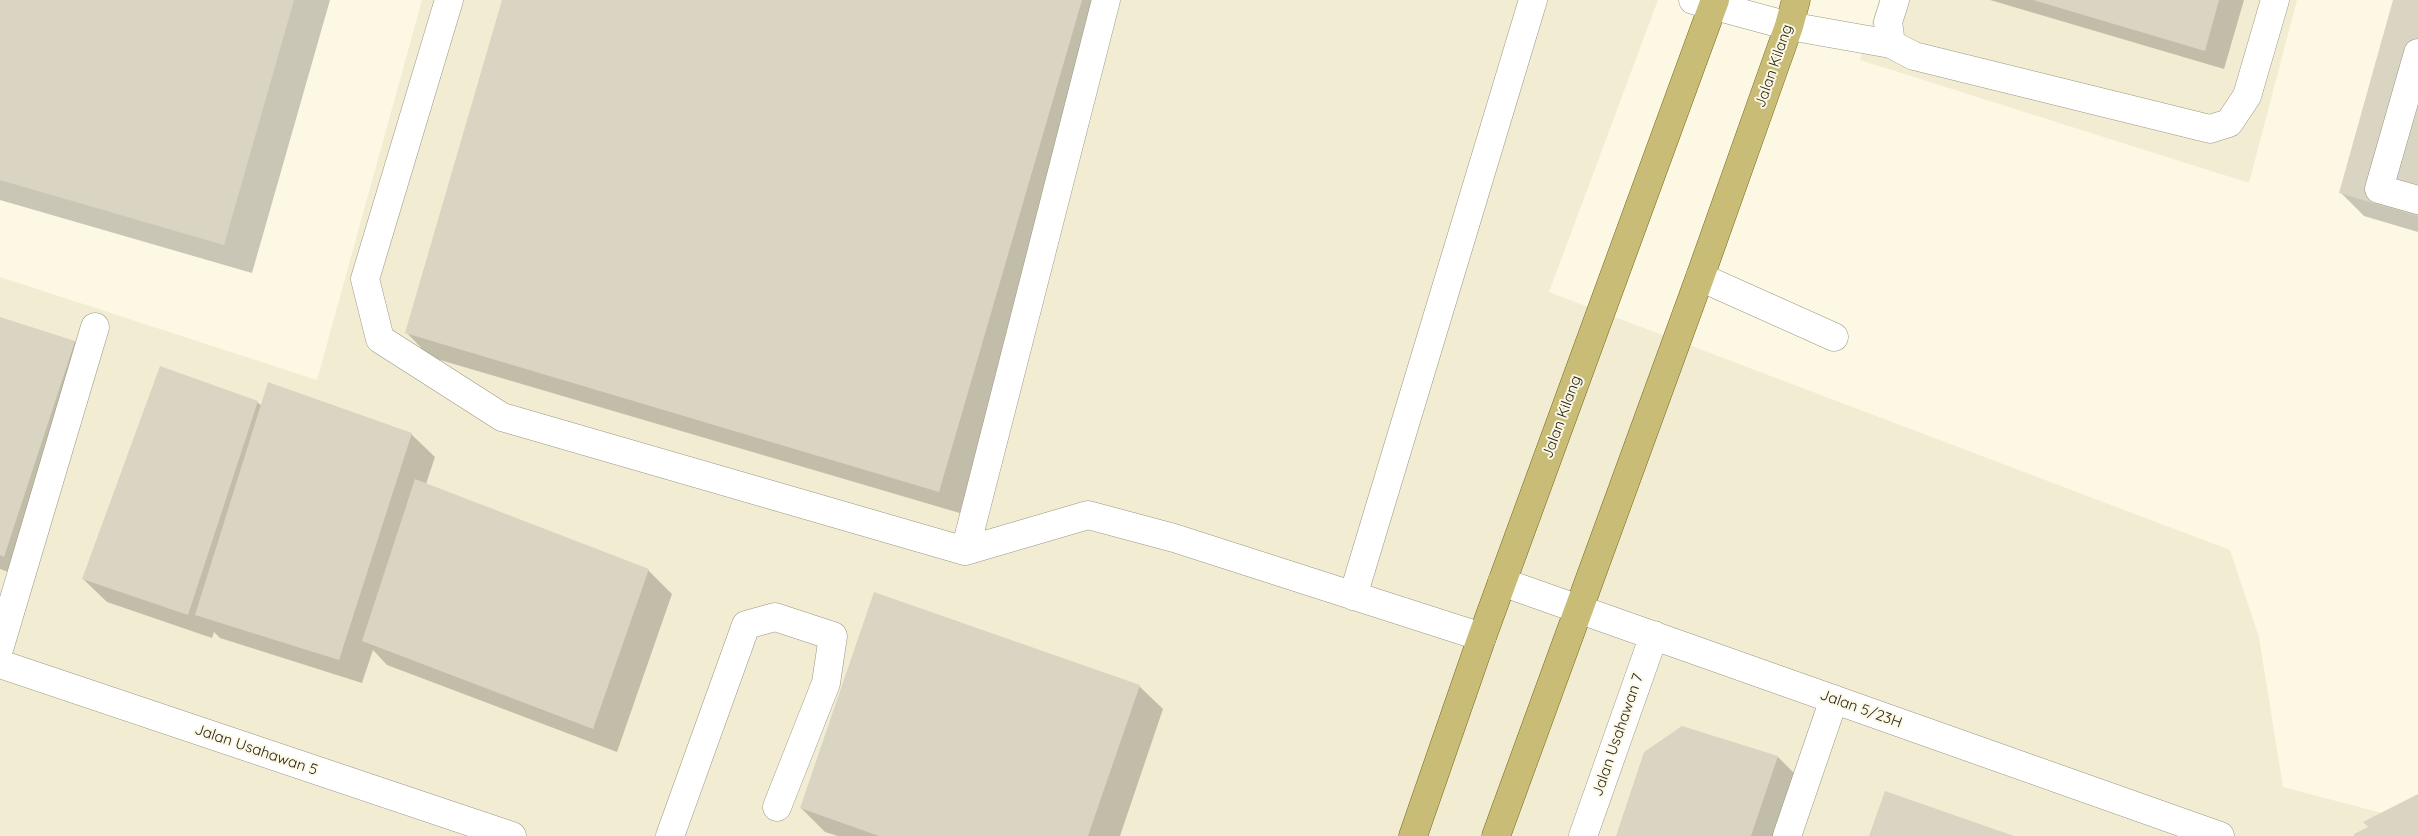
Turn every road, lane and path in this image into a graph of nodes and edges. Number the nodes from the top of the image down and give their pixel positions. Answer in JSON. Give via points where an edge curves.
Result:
{"nodes":[{"id":1,"x":449,"y":0,"type":"edge"},
{"id":2,"x":1106,"y":0,"type":"edge"},
{"id":3,"x":1533,"y":0,"type":"edge"},
{"id":4,"x":1796,"y":0,"type":"edge"},
{"id":5,"x":1895,"y":0,"type":"edge"},
{"id":6,"x":2275,"y":0,"type":"edge"},
{"id":7,"x":1707,"y":2,"type":"edge"},
{"id":8,"x":1789,"y":26,"type":"junction"},
{"id":9,"x":1891,"y":44,"type":"junction"},
{"id":10,"x":2418,"y":53,"type":"edge"},
{"id":11,"x":2418,"y":200,"type":"edge"},
{"id":12,"x":1700,"y":277,"type":"junction"},
{"id":13,"x":95,"y":327,"type":"dead end"},
{"id":14,"x":1834,"y":337,"type":"dead end"},
{"id":15,"x":965,"y":551,"type":"junction"},
{"id":16,"x":1502,"y":582,"type":"junction"},
{"id":17,"x":1353,"y":596,"type":"junction"},
{"id":18,"x":1577,"y":608,"type":"junction"},
{"id":19,"x":1654,"y":635,"type":"junction"},
{"id":20,"x":1482,"y":637,"type":"junction"},
{"id":21,"x":0,"y":646,"type":"edge"},
{"id":22,"x":0,"y":664,"type":"edge"},
{"id":23,"x":1834,"y":700,"type":"junction"},
{"id":24,"x":777,"y":807,"type":"dead end"},
{"id":25,"x":2180,"y":827,"type":"edge"},
{"id":26,"x":512,"y":836,"type":"edge"},
{"id":27,"x":670,"y":836,"type":"edge"},
{"id":28,"x":1413,"y":836,"type":"edge"},
{"id":29,"x":1496,"y":836,"type":"edge"},
{"id":30,"x":1583,"y":836,"type":"edge"},
{"id":31,"x":1787,"y":836,"type":"edge"},
{"id":32,"x":2220,"y":836,"type":"edge"}],
"edges":[{"from":1,"to":15,"type":"street","via":[[365,279],[380,339],[502,417]]},
{"from":2,"to":15,"type":"street"},
{"from":3,"to":17,"type":"street"},
{"from":4,"to":8,"type":"main road","name":"Jalan Kilang"},
{"from":5,"to":9,"type":"street","via":[[1888,22]]},
{"from":6,"to":9,"type":"street","via":[[2247,96],[2229,123],[2210,129],[1914,56]]},
{"from":7,"to":8,"type":"street"},
{"from":7,"to":16,"type":"main road","name":"Jalan Kilang"},
{"from":8,"to":9,"type":"street"},
{"from":8,"to":12,"type":"main road","name":"Jalan Kilang"},
{"from":10,"to":11,"type":"street","via":[[2379,189]]},
{"from":12,"to":14,"type":"street"},
{"from":12,"to":18,"type":"main road","name":"Jalan Kilang"},
{"from":13,"to":21,"type":"street"},
{"from":15,"to":17,"type":"street","via":[[1088,515],[1174,538]]},
{"from":16,"to":18,"type":"street","name":"Jalan 5/23H"},
{"from":16,"to":20,"type":"main road","name":"Jalan Kilang"},
{"from":17,"to":20,"type":"street"},
{"from":18,"to":19,"type":"street","name":"Jalan 5/23H"},
{"from":18,"to":29,"type":"main road","name":"Jalan Kilang"},
{"from":19,"to":23,"type":"street","name":"Jalan 5/23H"},
{"from":19,"to":30,"type":"street","name":"Jalan Usahawan 7"},
{"from":20,"to":28,"type":"main road","name":"Jalan Kilang"},
{"from":22,"to":26,"type":"street","name":"Jalan Usahawan 5"},
{"from":23,"to":25,"type":"street","name":"Jalan 5/23H"},
{"from":23,"to":31,"type":"street"},
{"from":24,"to":27,"type":"street","via":[[826,683],[833,636],[775,617],[746,625]]},
{"from":25,"to":32,"type":"street","name":"Jalan 5/23H"}]}
